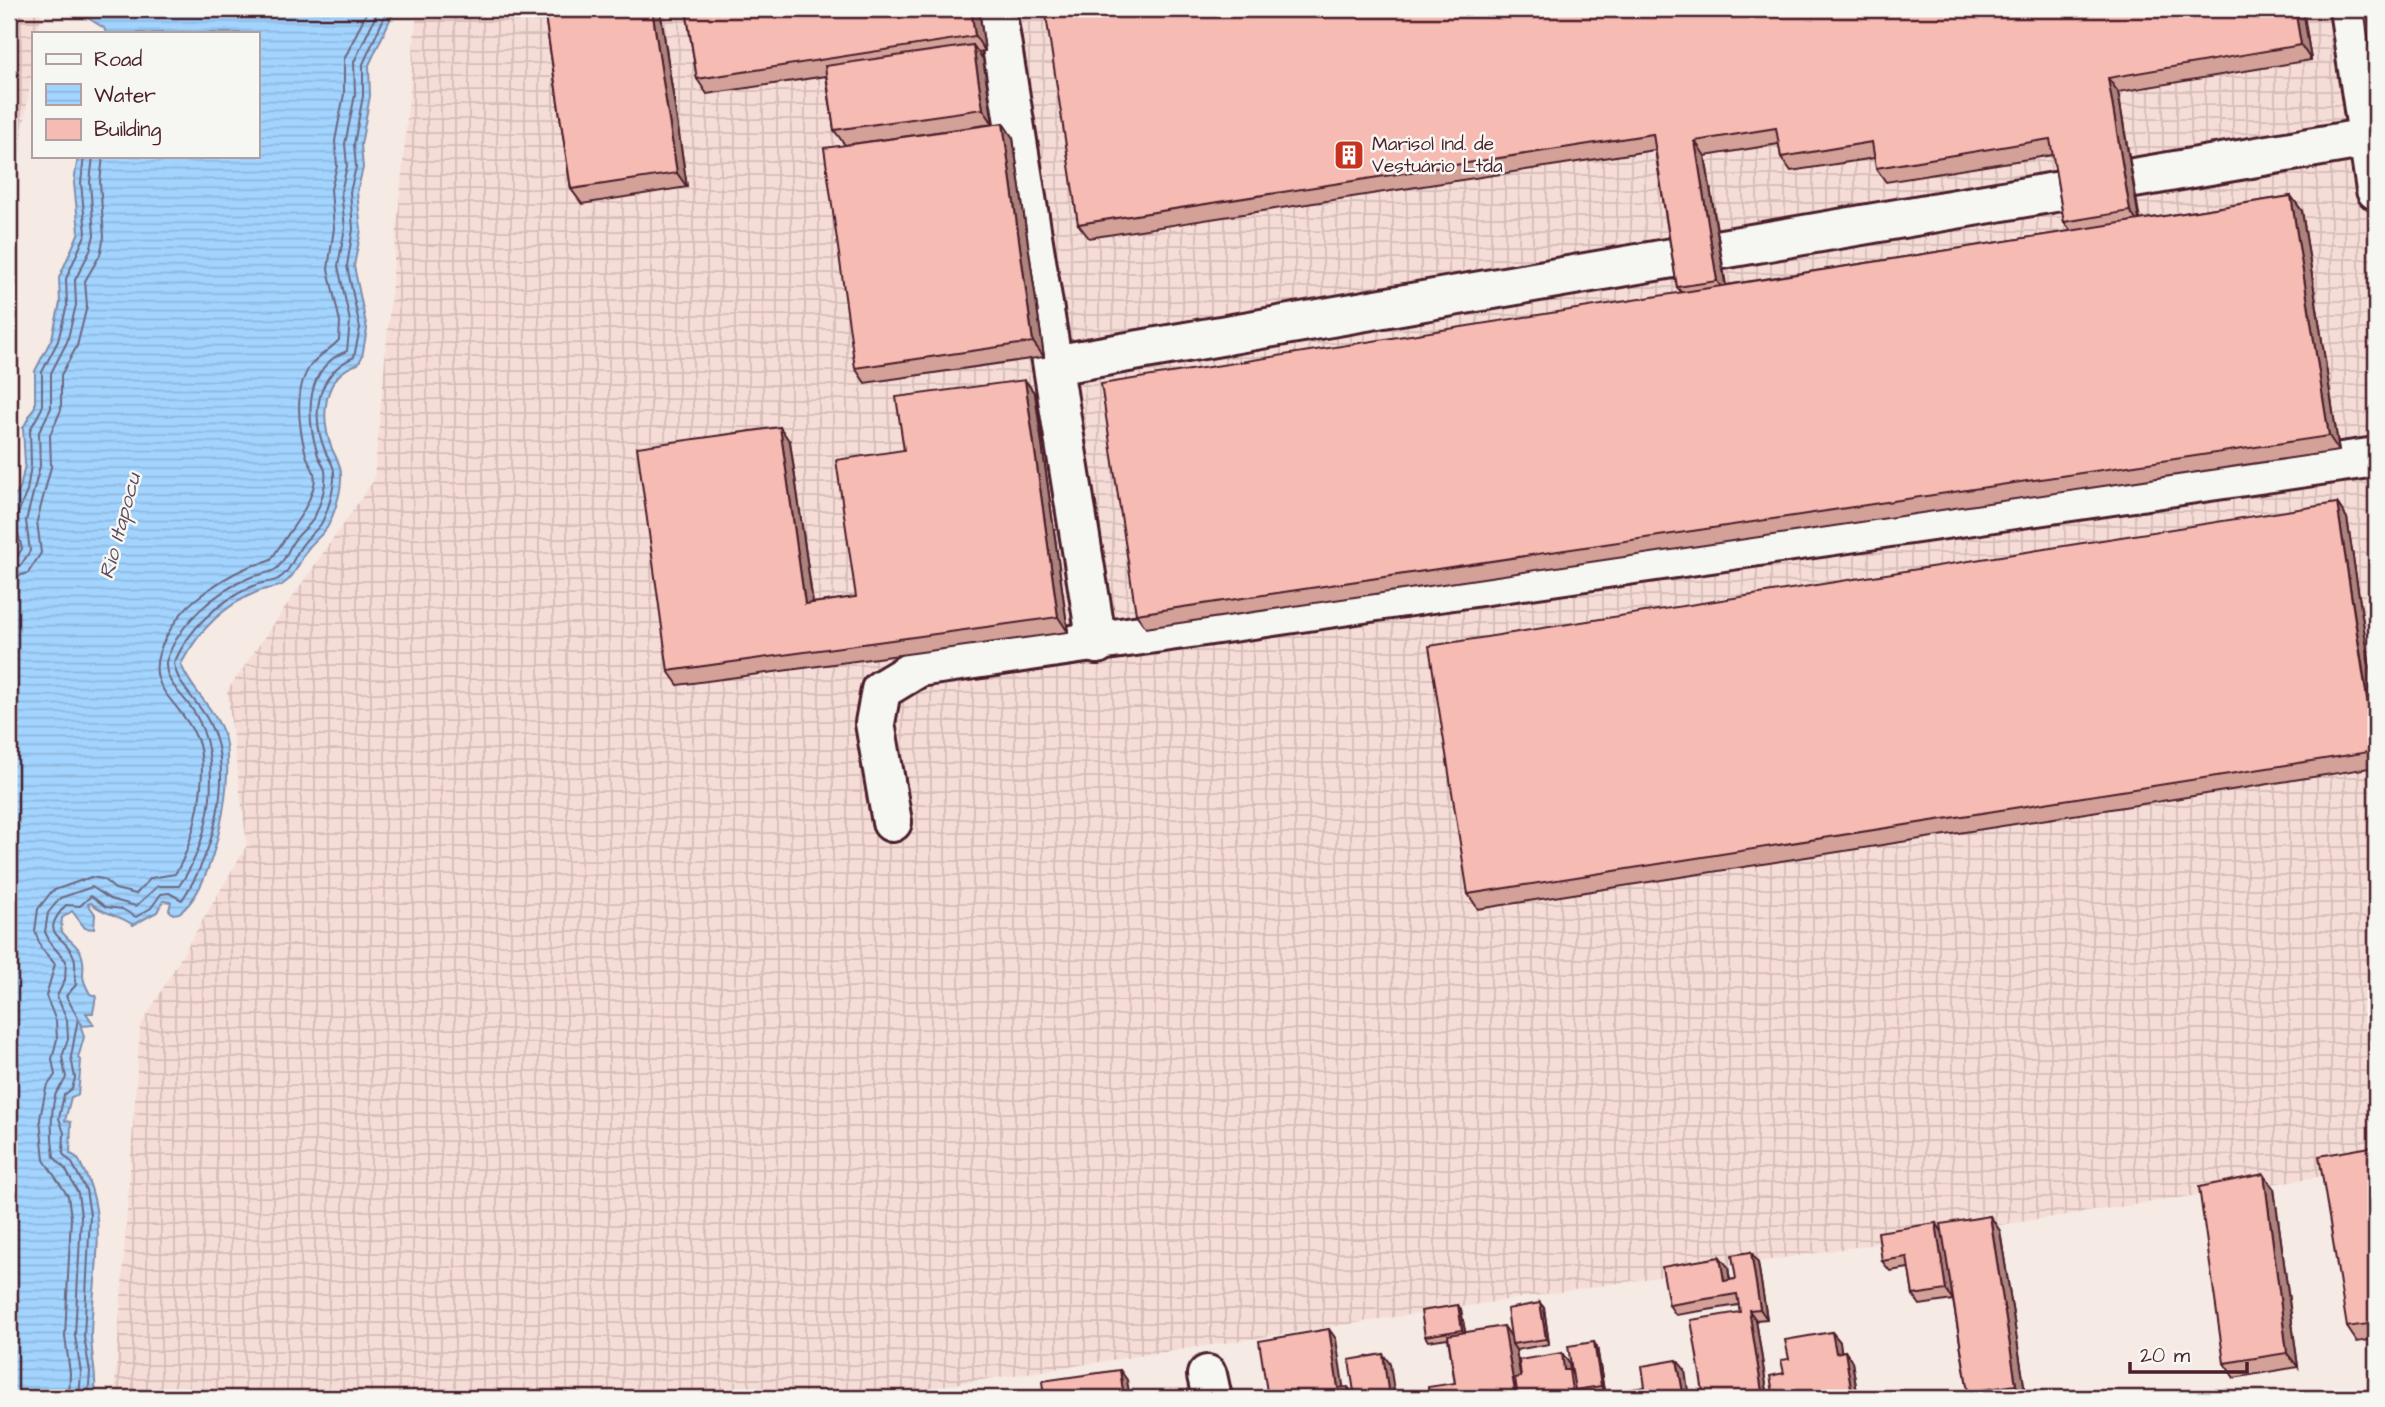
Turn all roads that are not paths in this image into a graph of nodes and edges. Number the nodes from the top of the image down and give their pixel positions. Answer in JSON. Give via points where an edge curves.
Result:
{"nodes":[{"id":1,"x":996,"y":9,"type":"edge"},
{"id":2,"x":2349,"y":9,"type":"edge"},
{"id":3,"x":2368,"y":138,"type":"junction"},
{"id":4,"x":2134,"y":178,"type":"dead end"},
{"id":5,"x":2376,"y":190,"type":"edge"},
{"id":6,"x":2061,"y":191,"type":"edge"},
{"id":7,"x":1723,"y":249,"type":"dead end"},
{"id":8,"x":1678,"y":257,"type":"edge"},
{"id":9,"x":1053,"y":365,"type":"junction"},
{"id":10,"x":2376,"y":457,"type":"edge"},
{"id":11,"x":1097,"y":644,"type":"junction"},
{"id":12,"x":892,"y":822,"type":"dead end"}],
"edges":[{"from":1,"to":9,"type":"lane"},
{"from":2,"to":3,"type":"lane"},
{"from":3,"to":4,"type":"lane"},
{"from":3,"to":5,"type":"lane"},
{"from":6,"to":7,"type":"lane"},
{"from":8,"to":9,"type":"lane"},
{"from":9,"to":11,"type":"lane"},
{"from":10,"to":11,"type":"lane"},
{"from":11,"to":12,"type":"lane","via":[[919,667],[881,690],[875,723]]}]}
